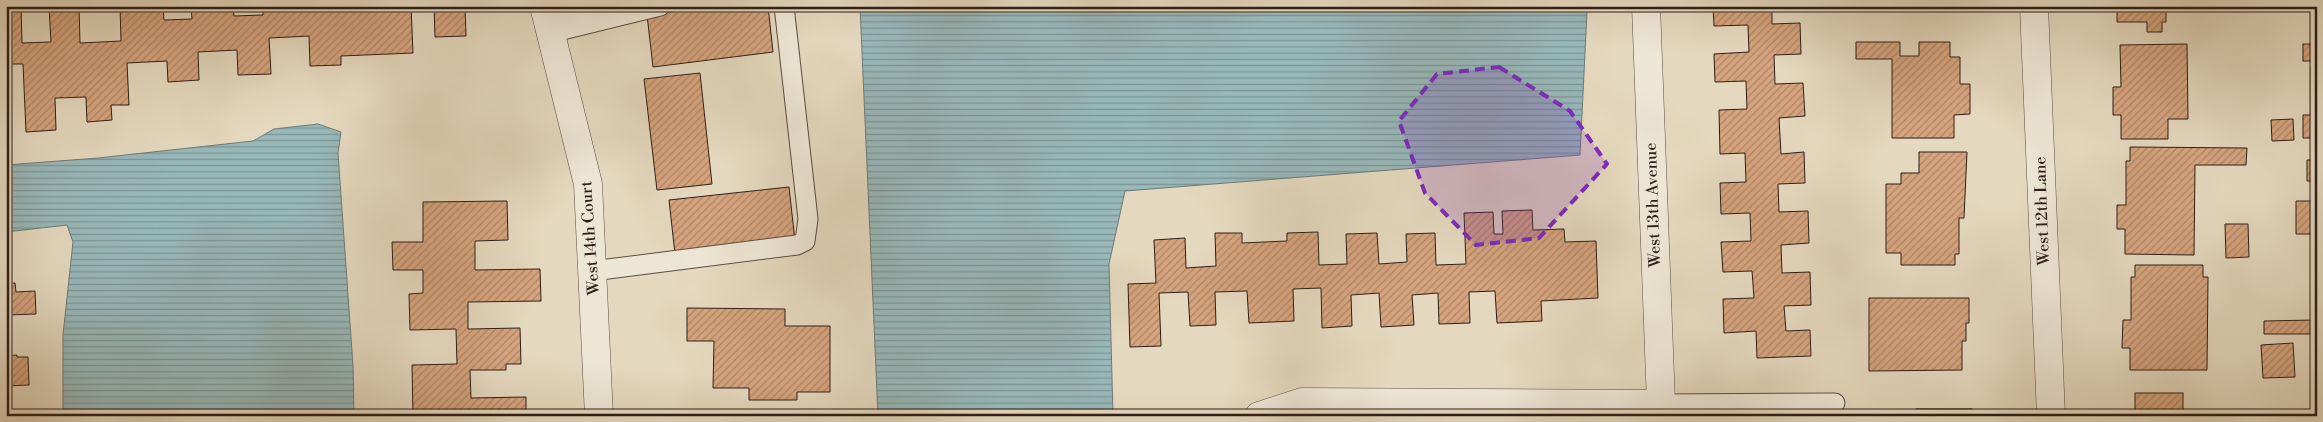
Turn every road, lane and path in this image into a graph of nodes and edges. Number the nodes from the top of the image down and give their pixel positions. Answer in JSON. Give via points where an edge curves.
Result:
{"nodes":[{"id":1,"x":589,"y":6,"type":"edge"},
{"id":2,"x":660,"y":6,"type":"edge"},
{"id":3,"x":784,"y":6,"type":"edge"},
{"id":4,"x":1646,"y":6,"type":"edge"},
{"id":5,"x":2034,"y":6,"type":"edge"},
{"id":6,"x":547,"y":19,"type":"edge"},
{"id":7,"x":592,"y":272,"type":"junction"},
{"id":8,"x":1661,"y":404,"type":"junction"},
{"id":9,"x":1835,"y":404,"type":"dead end"},
{"id":10,"x":1707,"y":410,"type":"edge"},
{"id":11,"x":599,"y":416,"type":"edge"},
{"id":12,"x":1259,"y":416,"type":"edge"},
{"id":13,"x":2051,"y":416,"type":"edge"}],
"edges":[{"from":1,"to":6,"type":"lane"},
{"from":2,"to":6,"type":"lane"},
{"from":3,"to":7,"type":"lane","via":[[808,219],[805,241],[797,245]]},
{"from":4,"to":8,"type":"street","name":"West 13th Avenue"},
{"from":5,"to":13,"type":"street","name":"West 12th Lane"},
{"from":6,"to":7,"type":"street","name":"West 14th Court","via":[[588,184]]},
{"from":7,"to":11,"type":"street","name":"West 14th Court"},
{"from":8,"to":10,"type":"lane"},
{"from":8,"to":12,"type":"street","via":[[1302,402]]},
{"from":9,"to":10,"type":"lane"}]}
